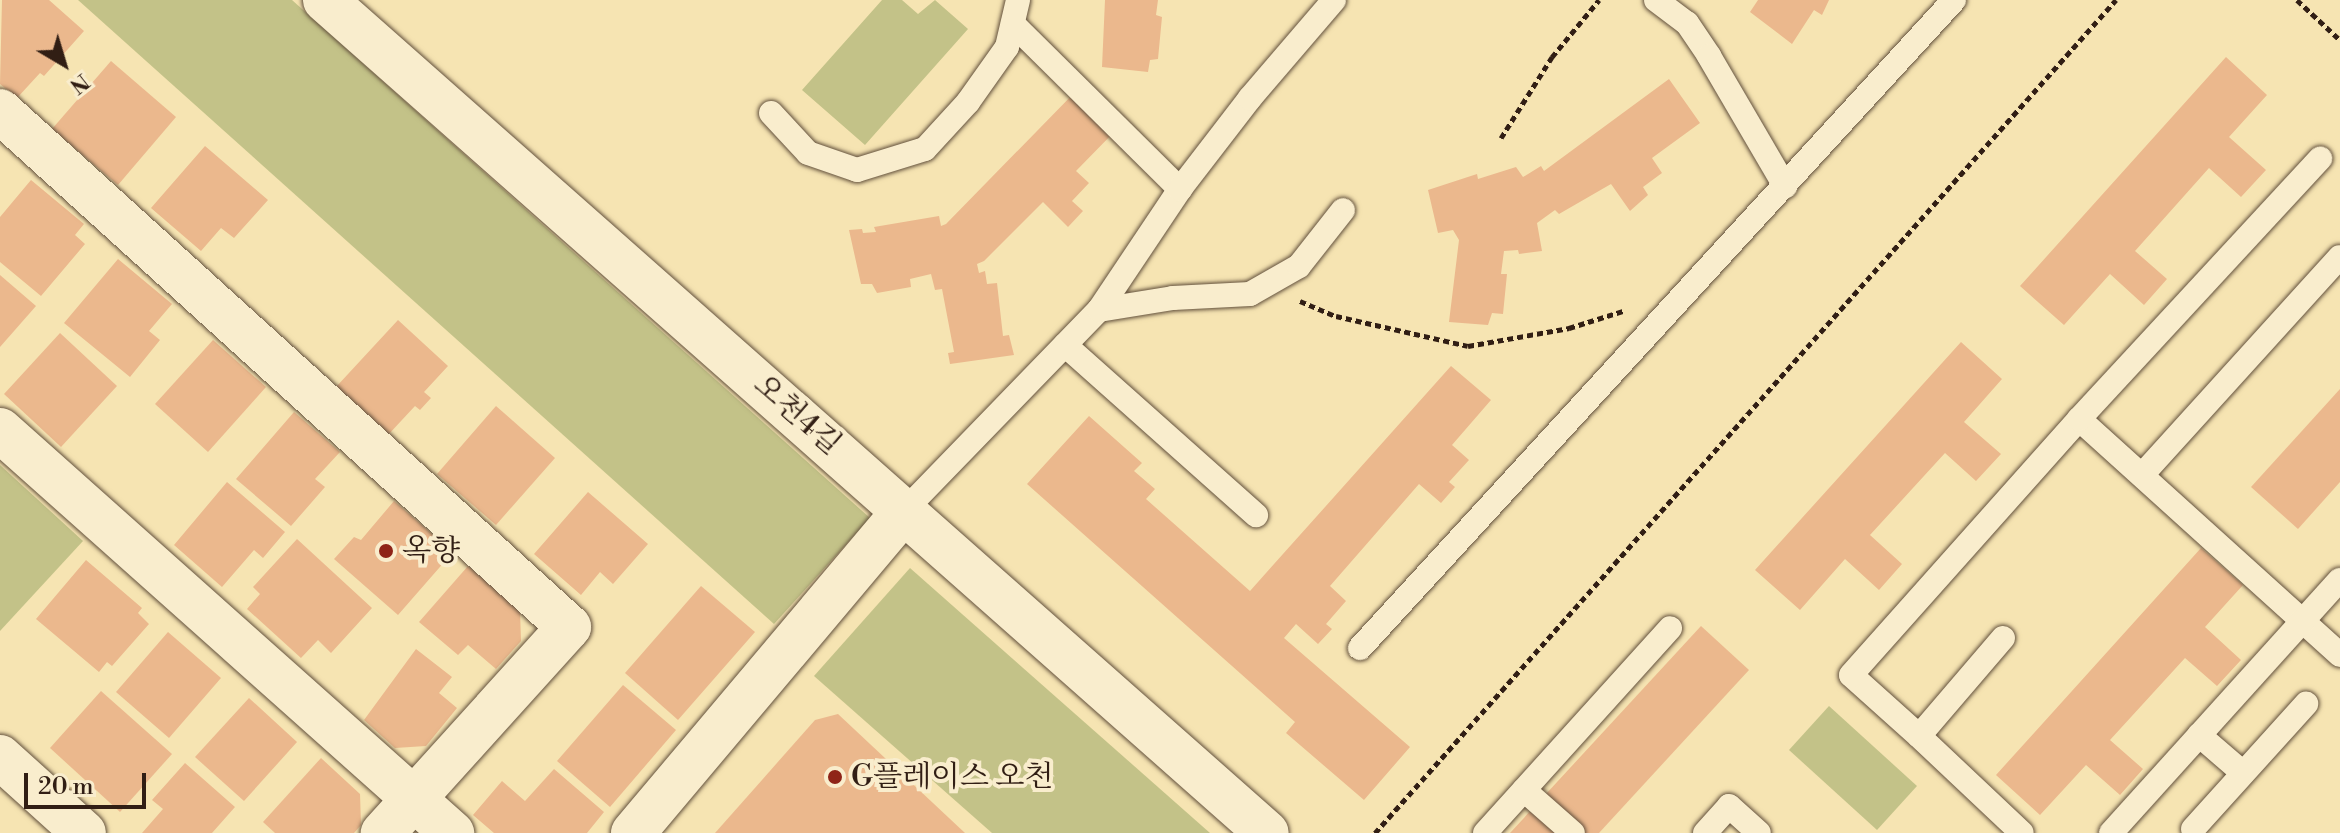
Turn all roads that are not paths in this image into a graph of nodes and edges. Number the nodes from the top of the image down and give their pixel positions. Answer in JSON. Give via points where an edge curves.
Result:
{"nodes":[{"id":1,"x":325,"y":0,"type":"edge"},
{"id":2,"x":1334,"y":0,"type":"edge"},
{"id":3,"x":1656,"y":0,"type":"edge"},
{"id":4,"x":1954,"y":0,"type":"edge"},
{"id":5,"x":1016,"y":12,"type":"edge"},
{"id":6,"x":0,"y":111,"type":"edge"},
{"id":7,"x":771,"y":113,"type":"dead end"},
{"id":8,"x":2320,"y":159,"type":"dead end"},
{"id":9,"x":1785,"y":186,"type":"junction"},
{"id":10,"x":1180,"y":189,"type":"junction"},
{"id":11,"x":1343,"y":210,"type":"dead end"},
{"id":12,"x":2340,"y":257,"type":"edge"},
{"id":13,"x":1099,"y":310,"type":"junction"},
{"id":14,"x":1065,"y":345,"type":"junction"},
{"id":15,"x":2079,"y":419,"type":"junction"},
{"id":16,"x":0,"y":430,"type":"edge"},
{"id":17,"x":2142,"y":475,"type":"junction"},
{"id":18,"x":905,"y":510,"type":"junction"},
{"id":19,"x":1256,"y":515,"type":"dead end"},
{"id":20,"x":2340,"y":580,"type":"edge"},
{"id":21,"x":2302,"y":621,"type":"junction"},
{"id":22,"x":1670,"y":628,"type":"dead end"},
{"id":23,"x":2003,"y":638,"type":"dead end"},
{"id":24,"x":1360,"y":648,"type":"dead end"},
{"id":25,"x":2340,"y":655,"type":"edge"},
{"id":26,"x":2306,"y":704,"type":"dead end"},
{"id":27,"x":2199,"y":735,"type":"junction"},
{"id":28,"x":1919,"y":736,"type":"junction"},
{"id":29,"x":0,"y":757,"type":"edge"},
{"id":30,"x":2243,"y":773,"type":"junction"},
{"id":31,"x":1524,"y":790,"type":"junction"},
{"id":32,"x":414,"y":798,"type":"junction"},
{"id":33,"x":2193,"y":829,"type":"dead end"},
{"id":34,"x":84,"y":833,"type":"edge"},
{"id":35,"x":383,"y":833,"type":"edge"},
{"id":36,"x":452,"y":833,"type":"edge"},
{"id":37,"x":633,"y":833,"type":"edge"},
{"id":38,"x":1267,"y":833,"type":"edge"},
{"id":39,"x":1485,"y":833,"type":"edge"},
{"id":40,"x":1573,"y":833,"type":"edge"},
{"id":41,"x":1705,"y":833,"type":"edge"},
{"id":42,"x":1759,"y":833,"type":"edge"},
{"id":43,"x":2022,"y":833,"type":"edge"},
{"id":44,"x":2111,"y":833,"type":"edge"}],
"edges":[{"from":1,"to":18,"type":"street","name":"오천4길"},
{"from":2,"to":10,"type":"lane"},
{"from":3,"to":9,"type":"lane","via":[[1687,23]]},
{"from":4,"to":9,"type":"lane"},
{"from":5,"to":7,"type":"lane","via":[[1007,47],[968,102],[925,149],[857,170],[808,153]]},
{"from":5,"to":10,"type":"lane"},
{"from":6,"to":32,"type":"street","via":[[569,627]]},
{"from":8,"to":15,"type":"lane"},
{"from":9,"to":24,"type":"lane"},
{"from":10,"to":13,"type":"lane"},
{"from":11,"to":13,"type":"lane","via":[[1299,266],[1250,294],[1173,298]]},
{"from":12,"to":17,"type":"lane"},
{"from":13,"to":14,"type":"lane"},
{"from":14,"to":18,"type":"lane"},
{"from":14,"to":19,"type":"lane"},
{"from":15,"to":17,"type":"lane"},
{"from":15,"to":28,"type":"lane","via":[[1851,675]]},
{"from":16,"to":32,"type":"street"},
{"from":17,"to":21,"type":"lane"},
{"from":18,"to":37,"type":"street"},
{"from":18,"to":38,"type":"street","name":"오천4길"},
{"from":20,"to":21,"type":"lane"},
{"from":21,"to":25,"type":"lane"},
{"from":21,"to":27,"type":"lane"},
{"from":22,"to":31,"type":"lane"},
{"from":23,"to":28,"type":"lane"},
{"from":26,"to":30,"type":"lane"},
{"from":27,"to":30,"type":"lane"},
{"from":27,"to":44,"type":"lane"},
{"from":28,"to":43,"type":"lane"},
{"from":29,"to":34,"type":"street"},
{"from":30,"to":33,"type":"lane"},
{"from":31,"to":39,"type":"lane"},
{"from":31,"to":40,"type":"lane"},
{"from":32,"to":35,"type":"street"},
{"from":32,"to":36,"type":"street"},
{"from":41,"to":42,"type":"lane","via":[[1729,806]]}]}
